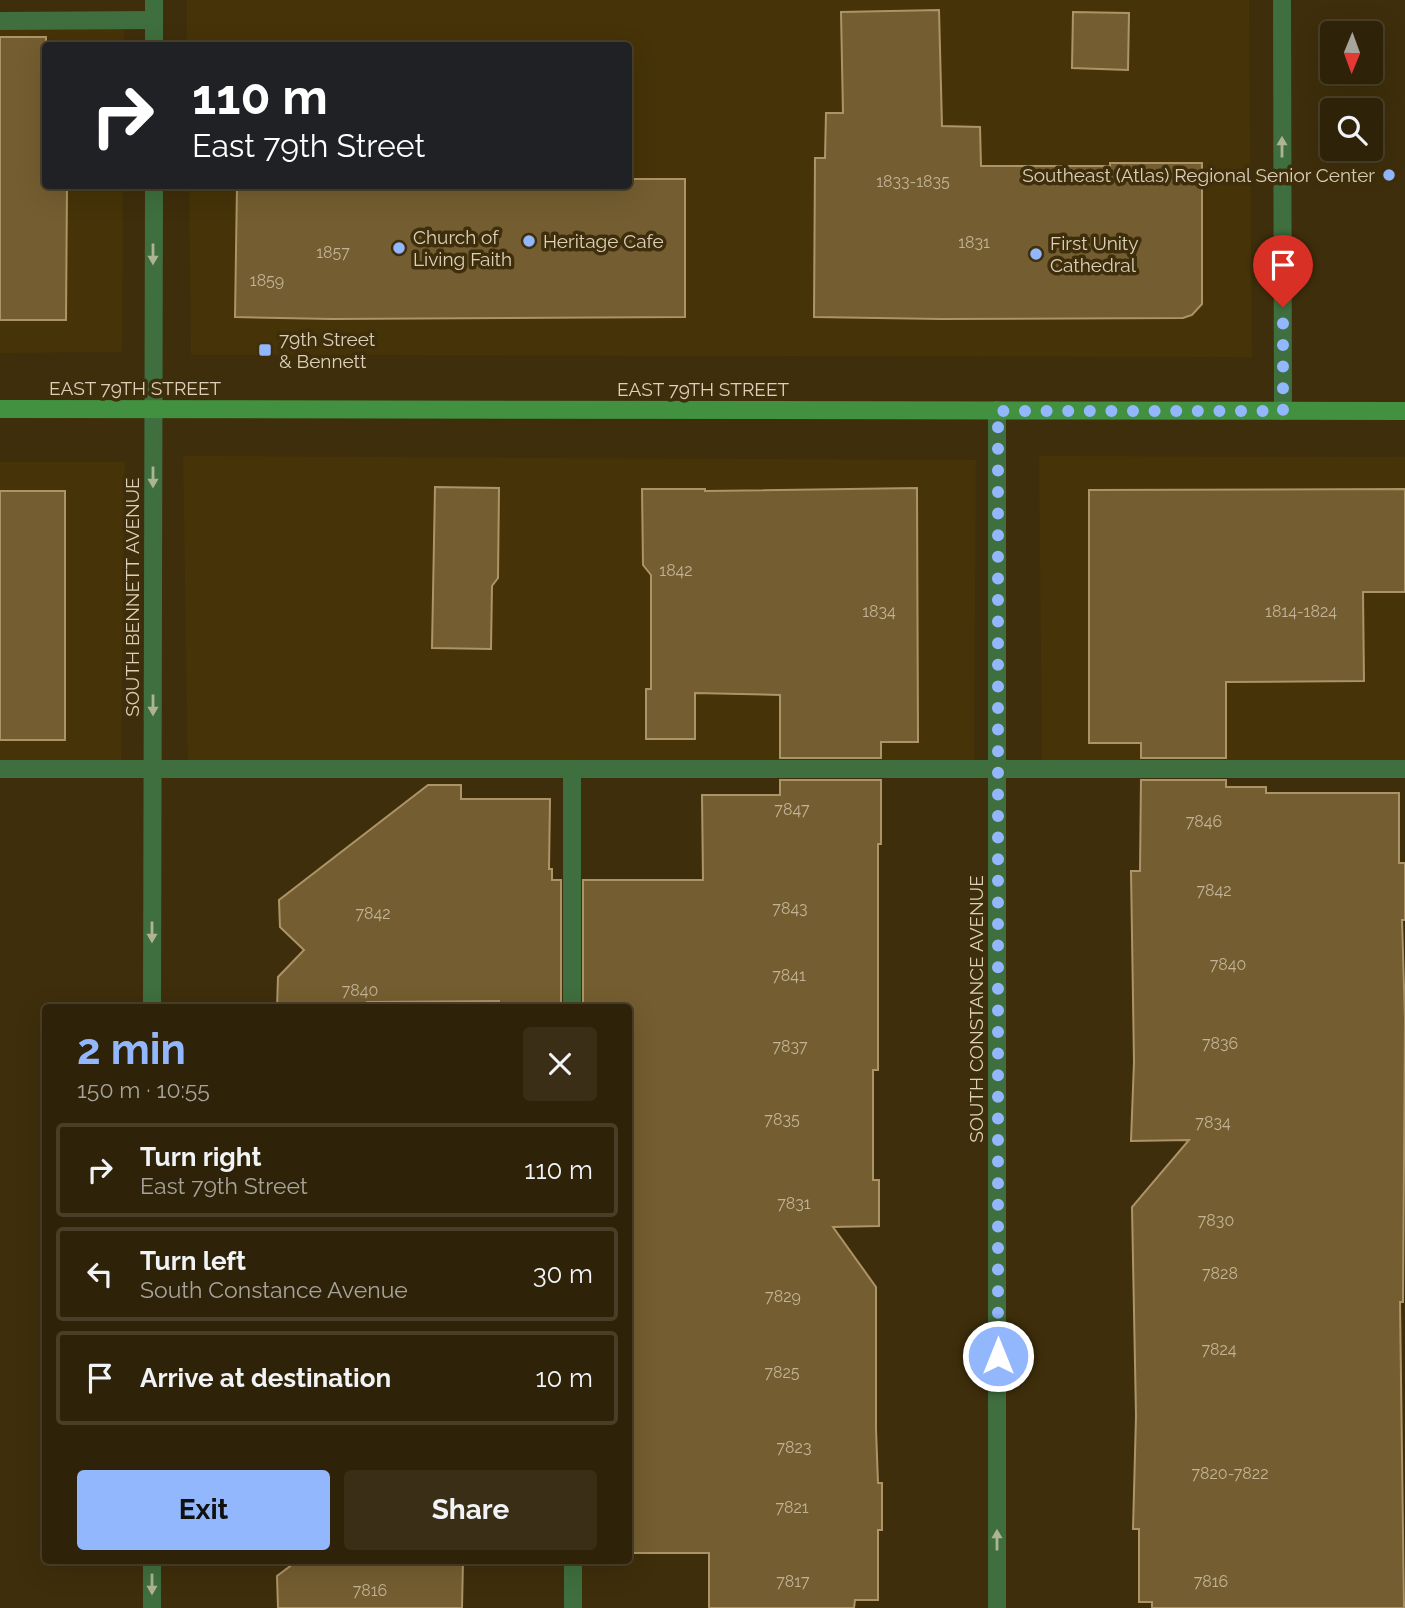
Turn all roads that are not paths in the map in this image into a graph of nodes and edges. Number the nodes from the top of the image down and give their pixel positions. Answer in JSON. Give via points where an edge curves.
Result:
{"nodes":[{"id":1,"x":154,"y":0,"type":"edge"},
{"id":2,"x":1282,"y":0,"type":"edge"},
{"id":3,"x":154,"y":20,"type":"junction"},
{"id":4,"x":0,"y":21,"type":"edge"},
{"id":5,"x":154,"y":42,"type":"edge"},
{"id":6,"x":153,"y":189,"type":"edge"},
{"id":7,"x":0,"y":409,"type":"edge"},
{"id":8,"x":153,"y":409,"type":"junction"},
{"id":9,"x":998,"y":411,"type":"junction"},
{"id":10,"x":1283,"y":411,"type":"junction"},
{"id":11,"x":1405,"y":411,"type":"edge"},
{"id":12,"x":0,"y":769,"type":"edge"},
{"id":13,"x":153,"y":769,"type":"junction"},
{"id":14,"x":572,"y":769,"type":"junction"},
{"id":15,"x":998,"y":769,"type":"junction"},
{"id":16,"x":1405,"y":769,"type":"edge"},
{"id":17,"x":152,"y":1004,"type":"edge"},
{"id":18,"x":572,"y":1004,"type":"edge"},
{"id":19,"x":152,"y":1564,"type":"edge"},
{"id":20,"x":573,"y":1564,"type":"edge"},
{"id":21,"x":152,"y":1608,"type":"edge"},
{"id":22,"x":573,"y":1608,"type":"edge"},
{"id":23,"x":997,"y":1608,"type":"edge"}],
"edges":[{"from":1,"to":3,"type":"street"},
{"from":10,"to":2,"type":"street","one_way":true},
{"from":3,"to":4,"type":"street"},
{"from":3,"to":5,"type":"street"},
{"from":6,"to":8,"type":"street","name":"SOUTH BENNETT AVENUE","one_way":true},
{"from":7,"to":8,"type":"main road","name":"EAST 79TH STREET"},
{"from":8,"to":9,"type":"main road","name":"EAST 79TH STREET"},
{"from":8,"to":13,"type":"street","name":"SOUTH BENNETT AVENUE","one_way":true},
{"from":9,"to":10,"type":"main road","name":"EAST 79TH STREET"},
{"from":9,"to":15,"type":"street","name":"SOUTH CONSTANCE AVENUE"},
{"from":10,"to":11,"type":"main road","name":"EAST 79TH STREET"},
{"from":12,"to":13,"type":"street"},
{"from":13,"to":14,"type":"street"},
{"from":13,"to":17,"type":"street","name":"SOUTH BENNETT AVENUE","one_way":true},
{"from":14,"to":15,"type":"street"},
{"from":14,"to":18,"type":"street"},
{"from":15,"to":16,"type":"street"},
{"from":23,"to":15,"type":"street","name":"SOUTH CONSTANCE AVENUE","one_way":true},
{"from":19,"to":21,"type":"street","one_way":true},
{"from":20,"to":22,"type":"street"}]}
